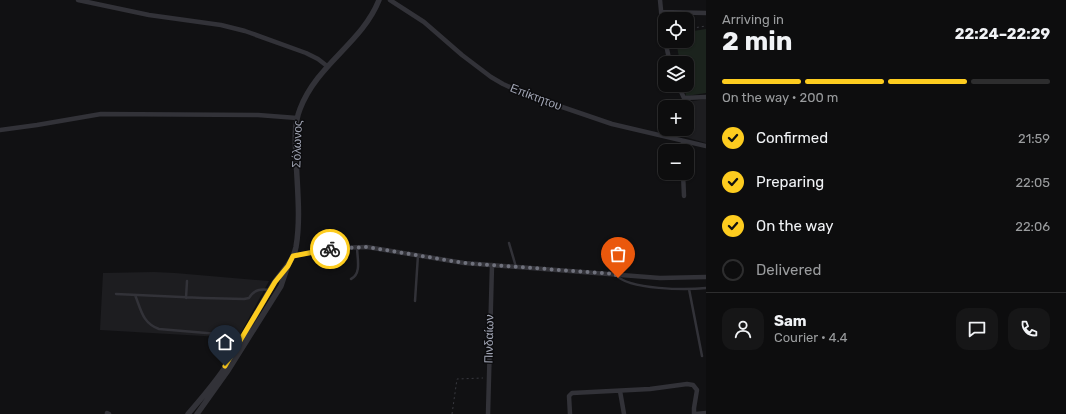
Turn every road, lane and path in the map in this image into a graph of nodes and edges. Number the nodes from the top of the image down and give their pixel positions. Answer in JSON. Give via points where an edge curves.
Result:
{"nodes":[{"id":1,"x":78,"y":0,"type":"edge"},
{"id":2,"x":390,"y":0,"type":"edge"},
{"id":3,"x":660,"y":0,"type":"edge"},
{"id":4,"x":376,"y":1,"type":"edge"},
{"id":5,"x":661,"y":12,"type":"edge"},
{"id":6,"x":694,"y":13,"type":"edge"},
{"id":7,"x":706,"y":13,"type":"edge"},
{"id":8,"x":706,"y":26,"type":"edge"},
{"id":9,"x":694,"y":28,"type":"edge"},
{"id":10,"x":327,"y":66,"type":"junction"},
{"id":11,"x":681,"y":92,"type":"edge"},
{"id":12,"x":706,"y":96,"type":"edge"},
{"id":13,"x":297,"y":118,"type":"junction"},
{"id":14,"x":0,"y":125,"type":"edge"},
{"id":15,"x":0,"y":130,"type":"edge"},
{"id":16,"x":683,"y":141,"type":"joint"},
{"id":17,"x":706,"y":146,"type":"edge"},
{"id":18,"x":683,"y":180,"type":"edge"},
{"id":19,"x":684,"y":196,"type":"dead end"},
{"id":20,"x":509,"y":243,"type":"dead end"},
{"id":21,"x":356,"y":246,"type":"junction"},
{"id":22,"x":418,"y":255,"type":"junction"},
{"id":23,"x":293,"y":256,"type":"junction"},
{"id":24,"x":492,"y":265,"type":"junction"},
{"id":25,"x":288,"y":266,"type":"junction"},
{"id":26,"x":516,"y":267,"type":"junction"},
{"id":27,"x":615,"y":274,"type":"junction"},
{"id":28,"x":706,"y":277,"type":"edge"},
{"id":29,"x":351,"y":278,"type":"dead end"},
{"id":30,"x":187,"y":281,"type":"dead end"},
{"id":31,"x":706,"y":288,"type":"edge"},
{"id":32,"x":689,"y":289,"type":"junction"},
{"id":33,"x":270,"y":290,"type":"junction"},
{"id":34,"x":116,"y":294,"type":"dead end"},
{"id":35,"x":135,"y":295,"type":"junction"},
{"id":36,"x":186,"y":298,"type":"junction"},
{"id":37,"x":415,"y":301,"type":"dead end"},
{"id":38,"x":243,"y":336,"type":"junction"},
{"id":39,"x":702,"y":356,"type":"dead end"},
{"id":40,"x":489,"y":378,"type":"junction"},
{"id":41,"x":620,"y":390,"type":"junction"},
{"id":42,"x":706,"y":413,"type":"edge"},
{"id":43,"x":188,"y":414,"type":"edge"},
{"id":44,"x":197,"y":414,"type":"edge"},
{"id":45,"x":452,"y":414,"type":"edge"},
{"id":46,"x":488,"y":414,"type":"edge"},
{"id":47,"x":570,"y":414,"type":"edge"},
{"id":48,"x":624,"y":414,"type":"edge"},
{"id":49,"x":695,"y":414,"type":"edge"}],
"edges":[{"from":1,"to":10,"type":"street","via":[[137,13],[226,26],[314,56]]},
{"from":2,"to":16,"type":"street","name":"Επίκτητου","via":[[424,22],[462,55],[503,84],[612,124]]},
{"from":3,"to":5,"type":"street"},
{"from":4,"to":10,"type":"street","name":"Σόλωνος","via":[[373,13]]},
{"from":6,"to":7,"type":"street"},
{"from":8,"to":9,"type":"path"},
{"from":10,"to":13,"type":"street","name":"Σόλωνος","via":[[304,98]]},
{"from":11,"to":12,"type":"street","via":[[684,98]]},
{"from":13,"to":15,"type":"street","via":[[258,115],[101,114]]},
{"from":13,"to":23,"type":"street","name":"Σόλωνος","via":[[295,139],[298,216]]},
{"from":14,"to":15,"type":"street"},
{"from":16,"to":17,"type":"street","name":"Επίκτητου"},
{"from":18,"to":19,"type":"street"},
{"from":20,"to":26,"type":"lane"},
{"from":21,"to":22,"type":"street"},
{"from":21,"to":23,"type":"street"},
{"from":21,"to":29,"type":"lane","via":[[357,271],[356,276]]},
{"from":22,"to":24,"type":"street"},
{"from":22,"to":37,"type":"lane"},
{"from":23,"to":25,"type":"street","name":"Σόλωνος"},
{"from":24,"to":26,"type":"street"},
{"from":24,"to":40,"type":"street","name":"Πινδαίων"},
{"from":25,"to":33,"type":"street","name":"Σόλωνος"},
{"from":25,"to":44,"type":"street","name":"Σόλωνος","via":[[281,286],[227,372]]},
{"from":26,"to":27,"type":"street"},
{"from":27,"to":28,"type":"street","via":[[660,278]]},
{"from":27,"to":32,"type":"lane","via":[[622,280],[647,287]]},
{"from":30,"to":36,"type":"lane"},
{"from":31,"to":32,"type":"lane"},
{"from":32,"to":39,"type":"lane"},
{"from":33,"to":36,"type":"lane","via":[[258,290],[244,299]]},
{"from":33,"to":38,"type":"street","name":"Σόλωνος"},
{"from":34,"to":35,"type":"lane"},
{"from":35,"to":36,"type":"lane"},
{"from":35,"to":38,"type":"lane","via":[[145,320],[154,327]]},
{"from":38,"to":43,"type":"street","name":"Σόλωνος","via":[[223,370]]},
{"from":40,"to":45,"type":"path","via":[[457,379]]},
{"from":40,"to":46,"type":"street","name":"Πινδαίων"},
{"from":41,"to":47,"type":"street","via":[[571,393]]},
{"from":41,"to":48,"type":"street"},
{"from":41,"to":49,"type":"street","via":[[693,385],[697,393]]},
{"from":42,"to":49,"type":"street"}]}
